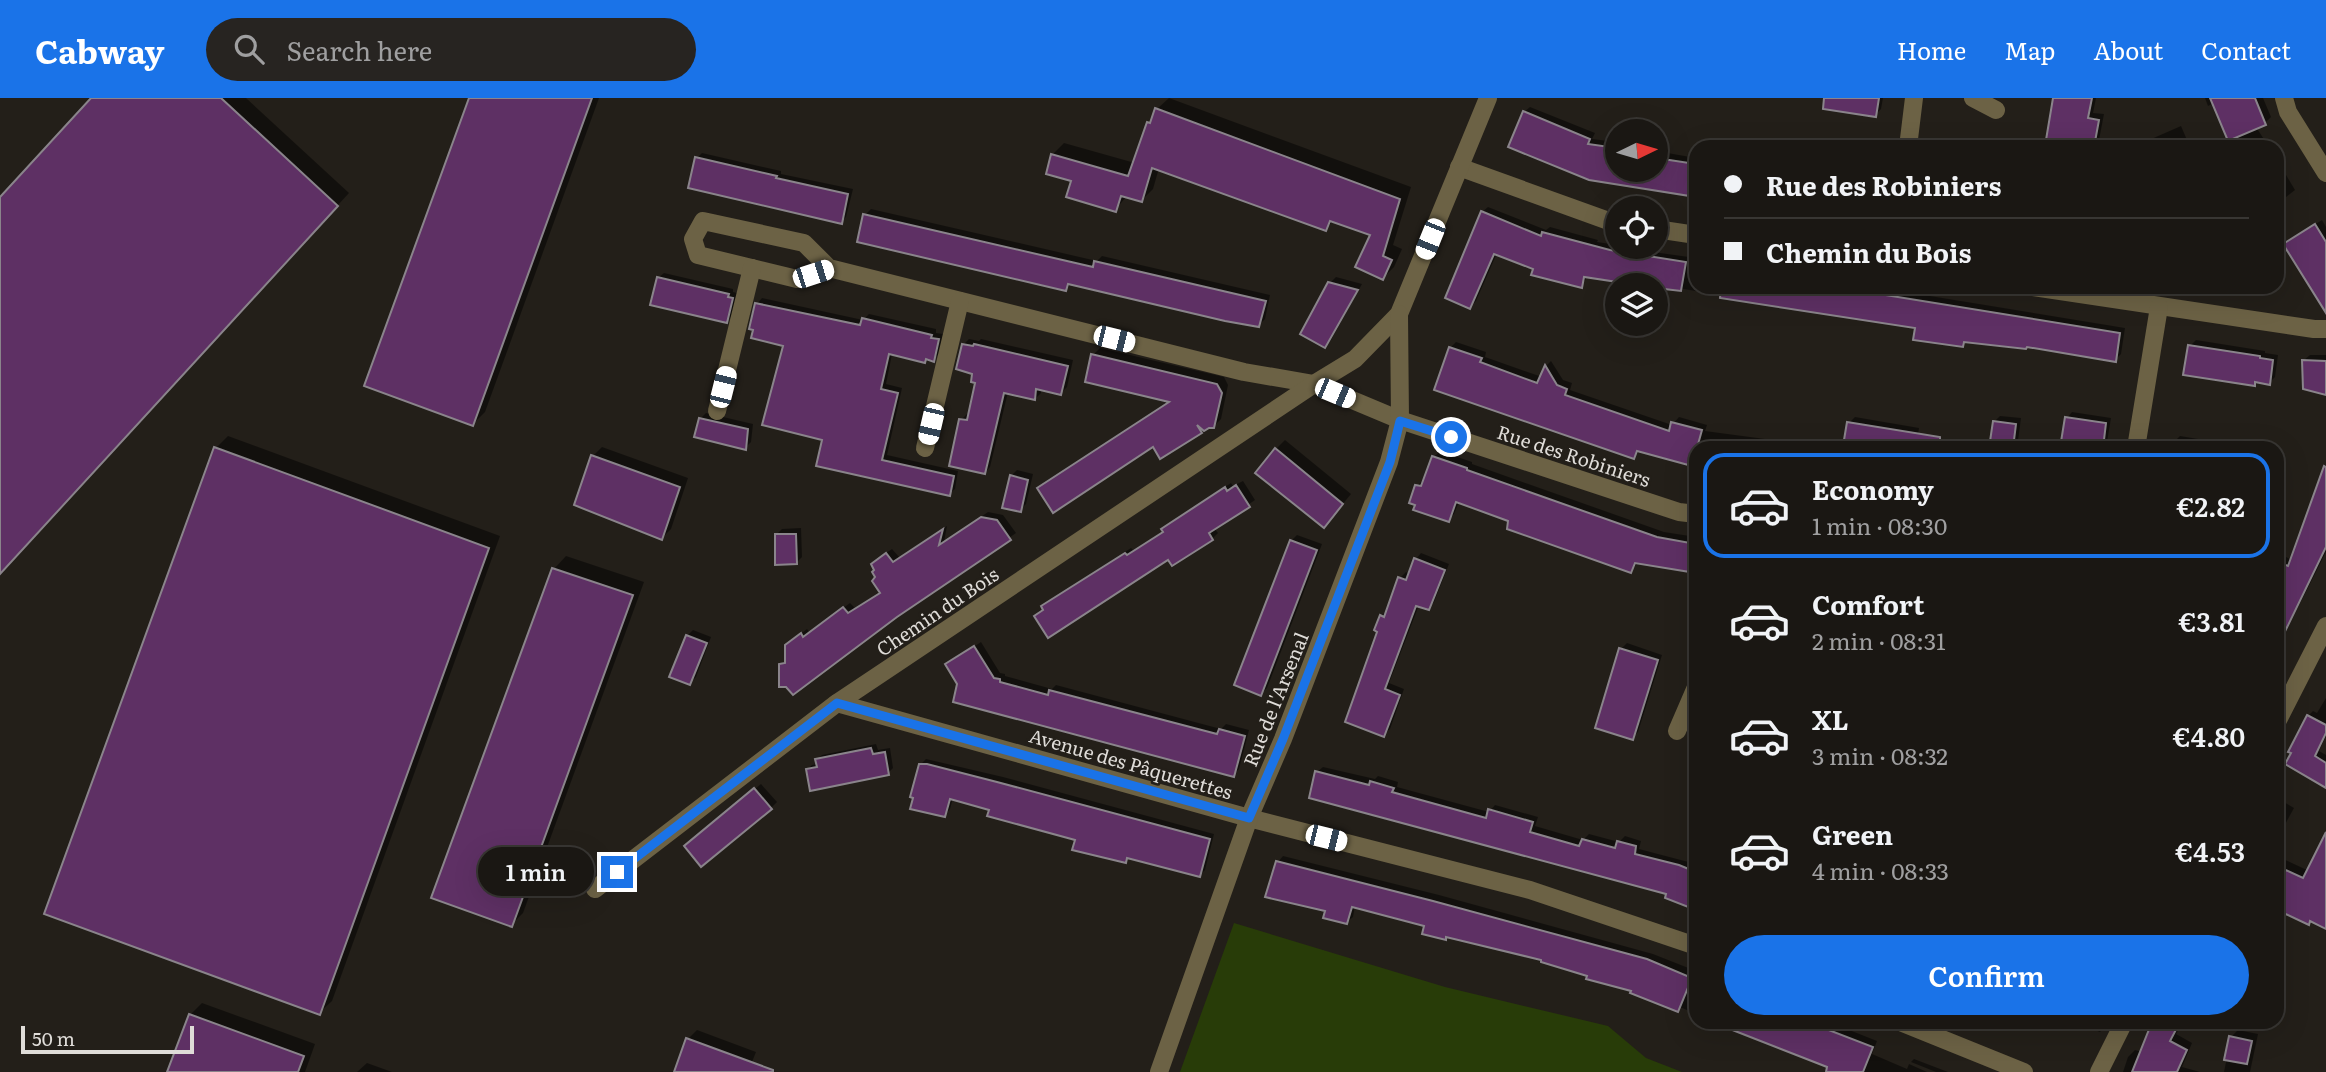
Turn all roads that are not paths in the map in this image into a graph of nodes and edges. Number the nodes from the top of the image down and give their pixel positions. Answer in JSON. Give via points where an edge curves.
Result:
{"nodes":[{"id":1,"x":1488,"y":98,"type":"edge"},
{"id":2,"x":1914,"y":98,"type":"edge"},
{"id":3,"x":1973,"y":98,"type":"edge"},
{"id":4,"x":2284,"y":98,"type":"edge"},
{"id":5,"x":1996,"y":110,"type":"dead end"},
{"id":6,"x":1909,"y":140,"type":"edge"},
{"id":7,"x":1459,"y":167,"type":"junction"},
{"id":8,"x":2326,"y":173,"type":"edge"},
{"id":9,"x":1605,"y":219,"type":"edge"},
{"id":10,"x":1668,"y":231,"type":"edge"},
{"id":11,"x":1689,"y":234,"type":"edge"},
{"id":12,"x":752,"y":268,"type":"junction"},
{"id":13,"x":829,"y":268,"type":"junction"},
{"id":14,"x":2077,"y":294,"type":"edge"},
{"id":15,"x":960,"y":301,"type":"junction"},
{"id":16,"x":2159,"y":307,"type":"junction"},
{"id":17,"x":1399,"y":314,"type":"junction"},
{"id":18,"x":2326,"y":329,"type":"edge"},
{"id":19,"x":1314,"y":384,"type":"junction"},
{"id":20,"x":717,"y":411,"type":"dead end"},
{"id":21,"x":1400,"y":421,"type":"junction"},
{"id":22,"x":2137,"y":441,"type":"edge"},
{"id":23,"x":925,"y":448,"type":"dead end"},
{"id":24,"x":1689,"y":513,"type":"edge"},
{"id":25,"x":2326,"y":625,"type":"edge"},
{"id":26,"x":837,"y":703,"type":"junction"},
{"id":27,"x":1689,"y":704,"type":"edge"},
{"id":28,"x":2284,"y":708,"type":"edge"},
{"id":29,"x":1677,"y":732,"type":"dead end"},
{"id":30,"x":1249,"y":818,"type":"junction"},
{"id":31,"x":595,"y":889,"type":"dead end"},
{"id":32,"x":1689,"y":944,"type":"edge"},
{"id":33,"x":1917,"y":1029,"type":"edge"},
{"id":34,"x":2120,"y":1029,"type":"edge"},
{"id":35,"x":1159,"y":1072,"type":"edge"},
{"id":36,"x":2024,"y":1072,"type":"edge"},
{"id":37,"x":2099,"y":1072,"type":"edge"}],
"edges":[{"from":1,"to":7,"type":"street","name":"Chemin du Bois"},
{"from":2,"to":6,"type":"street"},
{"from":3,"to":5,"type":"street"},
{"from":4,"to":8,"type":"street"},
{"from":7,"to":9,"type":"street"},
{"from":7,"to":17,"type":"street","name":"Chemin du Bois"},
{"from":10,"to":11,"type":"street"},
{"from":12,"to":13,"type":"street","via":[[797,279]]},
{"from":12,"to":13,"type":"street","via":[[698,255],[693,239],[703,221],[804,243]]},
{"from":12,"to":20,"type":"street"},
{"from":13,"to":15,"type":"street"},
{"from":14,"to":16,"type":"street"},
{"from":15,"to":19,"type":"street","via":[[1244,372]]},
{"from":15,"to":23,"type":"street"},
{"from":16,"to":18,"type":"street"},
{"from":16,"to":22,"type":"street"},
{"from":17,"to":19,"type":"street","name":"Chemin du Bois","via":[[1355,359]]},
{"from":17,"to":21,"type":"street","name":"Chemin du Bois"},
{"from":19,"to":21,"type":"street"},
{"from":19,"to":26,"type":"street","name":"Chemin du Bois"},
{"from":21,"to":24,"type":"street","name":"Rue des Robiniers"},
{"from":21,"to":30,"type":"street","name":"Rue de l'Arsenal","via":[[1390,462]]},
{"from":25,"to":28,"type":"street"},
{"from":26,"to":30,"type":"street","name":"Avenue des Pâquerettes"},
{"from":26,"to":31,"type":"street","name":"Chemin du Bois"},
{"from":27,"to":29,"type":"street"},
{"from":30,"to":32,"type":"street","name":"Avenue des Pâquerettes","via":[[1530,890]]},
{"from":30,"to":35,"type":"street","name":"Rue de l'Arsenal"},
{"from":33,"to":36,"type":"street"},
{"from":34,"to":37,"type":"street"}]}
